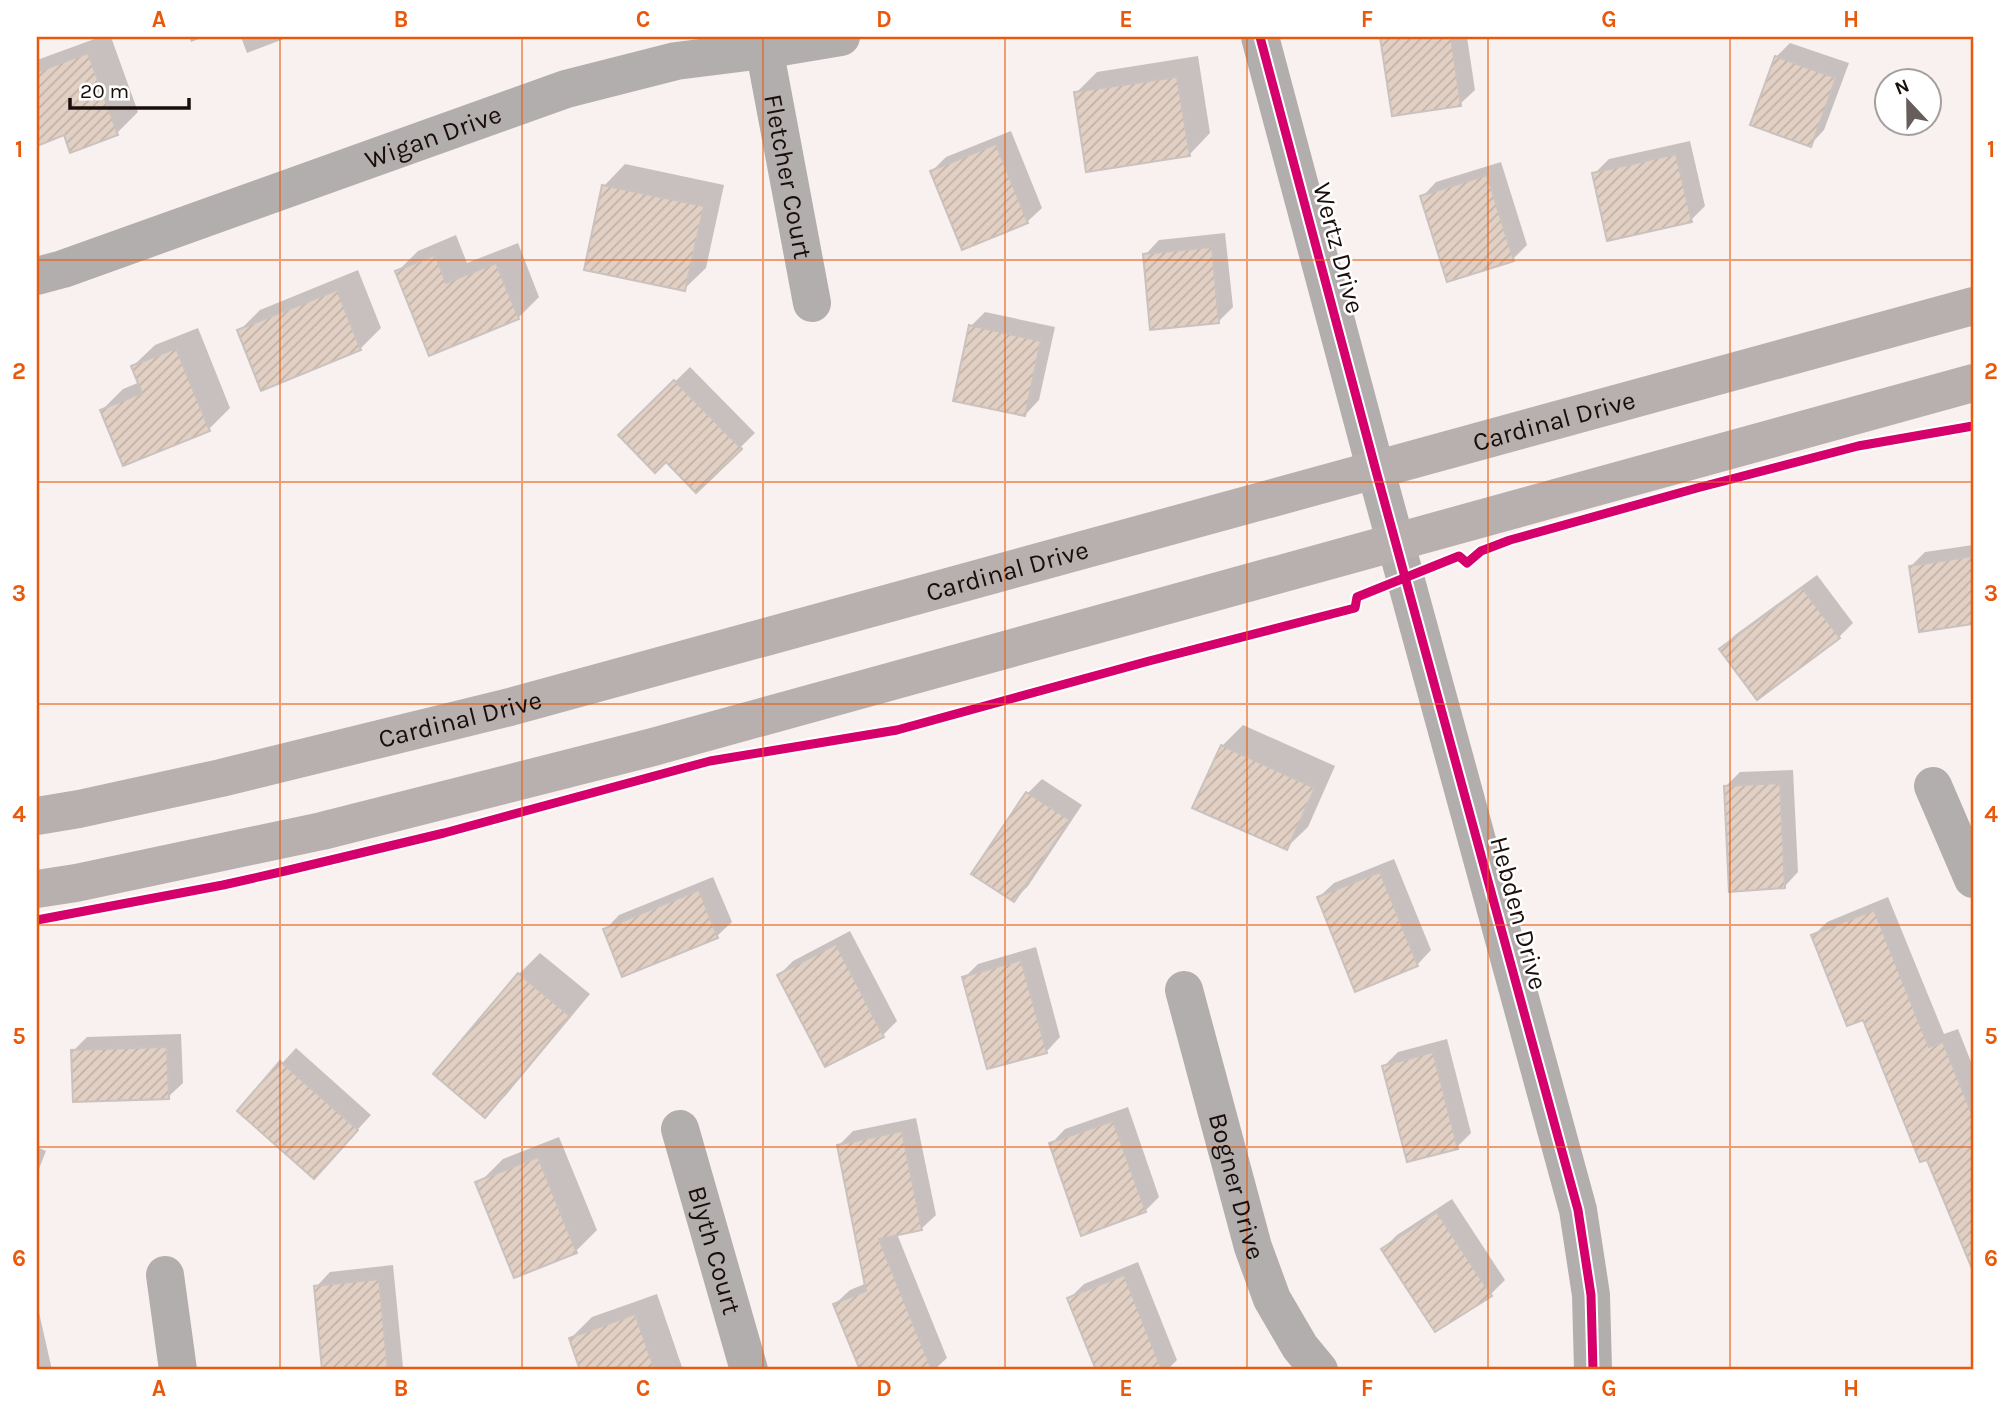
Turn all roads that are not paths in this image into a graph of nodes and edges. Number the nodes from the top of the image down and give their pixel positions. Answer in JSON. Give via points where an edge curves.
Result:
{"nodes":[{"id":1,"x":841,"y":37,"type":"edge"},
{"id":2,"x":1260,"y":37,"type":"edge"},
{"id":3,"x":763,"y":43,"type":"edge"},
{"id":4,"x":37,"y":276,"type":"edge"},
{"id":5,"x":812,"y":303,"type":"dead end"},
{"id":6,"x":1973,"y":306,"type":"edge"},
{"id":7,"x":1973,"y":383,"type":"edge"},
{"id":8,"x":1376,"y":471,"type":"junction"},
{"id":9,"x":1396,"y":541,"type":"junction"},
{"id":10,"x":1933,"y":786,"type":"dead end"},
{"id":11,"x":37,"y":816,"type":"edge"},
{"id":12,"x":1973,"y":878,"type":"edge"},
{"id":13,"x":37,"y":889,"type":"edge"},
{"id":14,"x":1184,"y":990,"type":"dead end"},
{"id":15,"x":680,"y":1129,"type":"dead end"},
{"id":16,"x":164,"y":1275,"type":"dead end"},
{"id":17,"x":178,"y":1370,"type":"edge"},
{"id":18,"x":749,"y":1370,"type":"edge"},
{"id":19,"x":1320,"y":1370,"type":"edge"},
{"id":20,"x":1593,"y":1370,"type":"edge"}],
"edges":[{"from":1,"to":3,"type":"street","name":"Wigan Drive"},
{"from":2,"to":8,"type":"street","name":"Wertz Drive"},
{"from":3,"to":4,"type":"street","name":"Wigan Drive","via":[[566,89]]},
{"from":3,"to":5,"type":"street","name":"Fletcher Court"},
{"from":6,"to":8,"type":"main road","name":"Cardinal Drive"},
{"from":7,"to":9,"type":"main road"},
{"from":8,"to":9,"type":"street","name":"Hebden Drive"},
{"from":8,"to":11,"type":"main road","name":"Cardinal Drive","via":[[510,708],[220,778]]},
{"from":9,"to":13,"type":"main road","via":[[653,747],[322,831]]},
{"from":9,"to":20,"type":"street","name":"Hebden Drive","via":[[1578,1210],[1591,1296]]},
{"from":10,"to":12,"type":"street"},
{"from":14,"to":19,"type":"street","name":"Bogner Drive","via":[[1253,1247],[1272,1299],[1300,1347]]},
{"from":15,"to":18,"type":"street","name":"Blyth Court"},
{"from":16,"to":17,"type":"street"}]}
